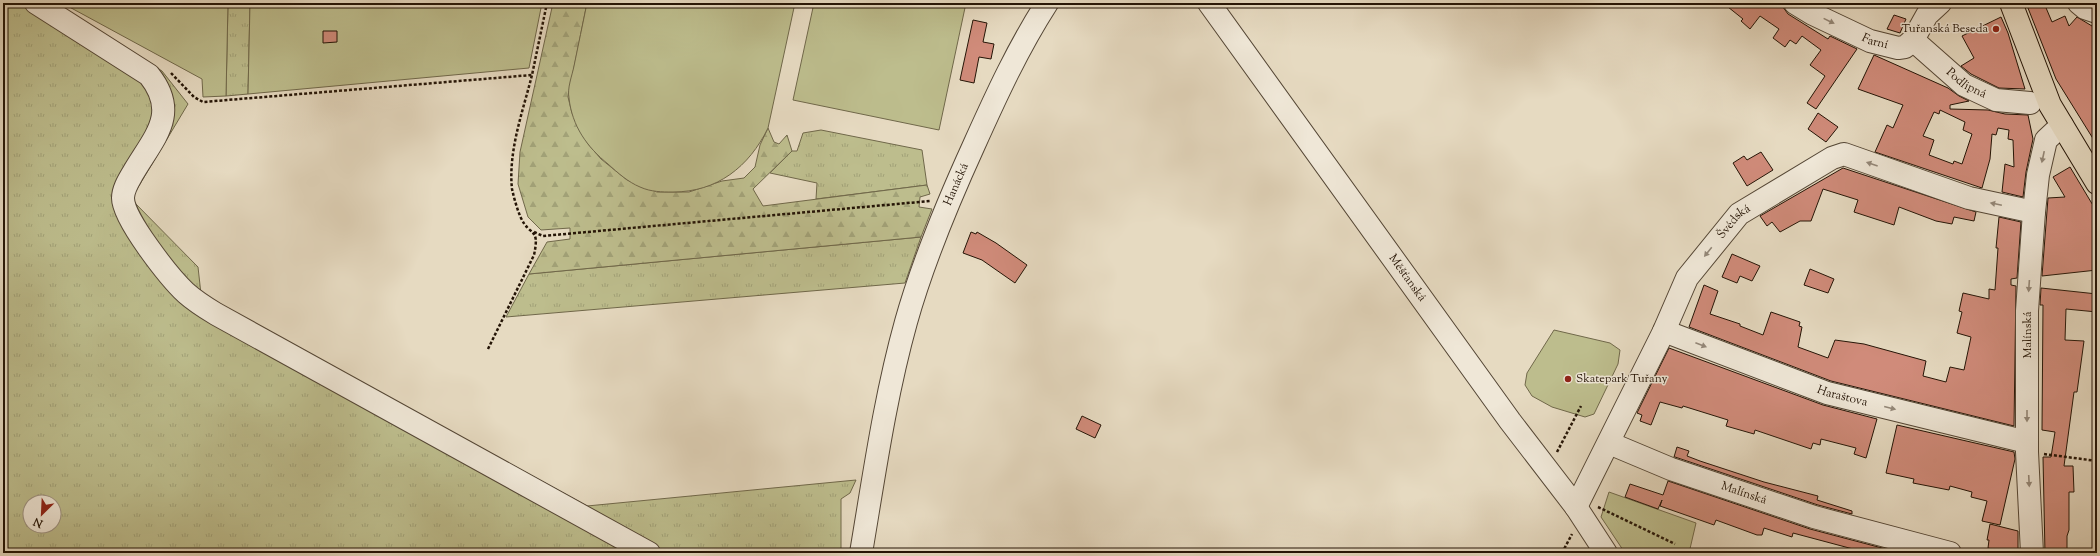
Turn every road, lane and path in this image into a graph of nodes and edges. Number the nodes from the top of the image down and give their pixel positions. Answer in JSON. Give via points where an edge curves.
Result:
{"nodes":[{"id":1,"x":36,"y":3,"type":"edge"},
{"id":2,"x":548,"y":3,"type":"edge"},
{"id":3,"x":1048,"y":3,"type":"edge"},
{"id":4,"x":1209,"y":3,"type":"edge"},
{"id":5,"x":1795,"y":3,"type":"edge"},
{"id":6,"x":1940,"y":3,"type":"edge"},
{"id":7,"x":2011,"y":3,"type":"edge"},
{"id":8,"x":2079,"y":3,"type":"edge"},
{"id":9,"x":2097,"y":12,"type":"edge"},
{"id":10,"x":1913,"y":40,"type":"junction"},
{"id":11,"x":166,"y":69,"type":"dead end"},
{"id":12,"x":532,"y":75,"type":"junction"},
{"id":13,"x":2040,"y":104,"type":"junction"},
{"id":14,"x":2062,"y":125,"type":"junction"},
{"id":15,"x":2097,"y":183,"type":"edge"},
{"id":16,"x":949,"y":199,"type":"junction"},
{"id":17,"x":2034,"y":212,"type":"junction"},
{"id":18,"x":534,"y":232,"type":"junction"},
{"id":19,"x":1664,"y":331,"type":"junction"},
{"id":20,"x":488,"y":348,"type":"dead end"},
{"id":21,"x":1582,"y":406,"type":"dead end"},
{"id":22,"x":1609,"y":443,"type":"junction"},
{"id":23,"x":2027,"y":447,"type":"junction"},
{"id":24,"x":2097,"y":461,"type":"edge"},
{"id":25,"x":1547,"y":470,"type":"junction"},
{"id":26,"x":1579,"y":503,"type":"junction"},
{"id":27,"x":1675,"y":544,"type":"dead end"},
{"id":28,"x":649,"y":553,"type":"edge"},
{"id":29,"x":861,"y":553,"type":"edge"},
{"id":30,"x":1606,"y":553,"type":"edge"},
{"id":31,"x":1950,"y":553,"type":"edge"},
{"id":32,"x":2032,"y":553,"type":"edge"}],
"edges":[{"from":1,"to":28,"type":"street","via":[[149,75],[160,88],[164,100],[163,117],[126,184],[122,198],[126,214],[134,229],[185,292],[223,318]]},
{"from":2,"to":12,"type":"path"},
{"from":3,"to":16,"type":"street","name":"Hanácká","via":[[996,94]]},
{"from":4,"to":25,"type":"street","name":"Měšťanská","via":[[1446,334]]},
{"from":5,"to":10,"type":"street","name":"Farní","one_way":true,"via":[[1850,32],[1891,48],[1905,47]]},
{"from":6,"to":10,"type":"street","via":[[1927,15]]},
{"from":7,"to":13,"type":"main road"},
{"from":8,"to":9,"type":"street"},
{"from":10,"to":13,"type":"street","name":"Podlipná","via":[[1955,79],[1970,88],[1996,100]]},
{"from":11,"to":12,"type":"path","via":[[194,97],[203,102]]},
{"from":12,"to":18,"type":"path","via":[[513,152],[512,188],[521,219]]},
{"from":13,"to":14,"type":"main road"},
{"from":14,"to":15,"type":"main road"},
{"from":14,"to":17,"type":"street","name":"Malínská","one_way":true,"via":[[2046,140]]},
{"from":16,"to":18,"type":"path","via":[[543,236]]},
{"from":16,"to":29,"type":"street","name":"Hanácká","via":[[906,323],[893,378]]},
{"from":17,"to":19,"type":"street","name":"Švédská","one_way":true,"via":[[1969,198],[1844,154],[1832,158],[1739,214],[1687,278]]},
{"from":17,"to":23,"type":"street","name":"Malínská","one_way":true,"via":[[2027,311]]},
{"from":18,"to":20,"type":"path","via":[[534,255]]},
{"from":19,"to":22,"type":"street","name":"Švédská"},
{"from":19,"to":23,"type":"street","name":"Haraštova","one_way":true,"via":[[1828,393]]},
{"from":21,"to":25,"type":"path"},
{"from":22,"to":26,"type":"street","name":"Švédská"},
{"from":22,"to":31,"type":"street","name":"Malínská","via":[[1671,469],[1814,518]]},
{"from":23,"to":24,"type":"path"},
{"from":23,"to":32,"type":"street","name":"Malínská","one_way":true},
{"from":25,"to":26,"type":"street","name":"Měšťanská"},
{"from":26,"to":27,"type":"path"},
{"from":26,"to":30,"type":"street","name":"Měšťanská"}]}
